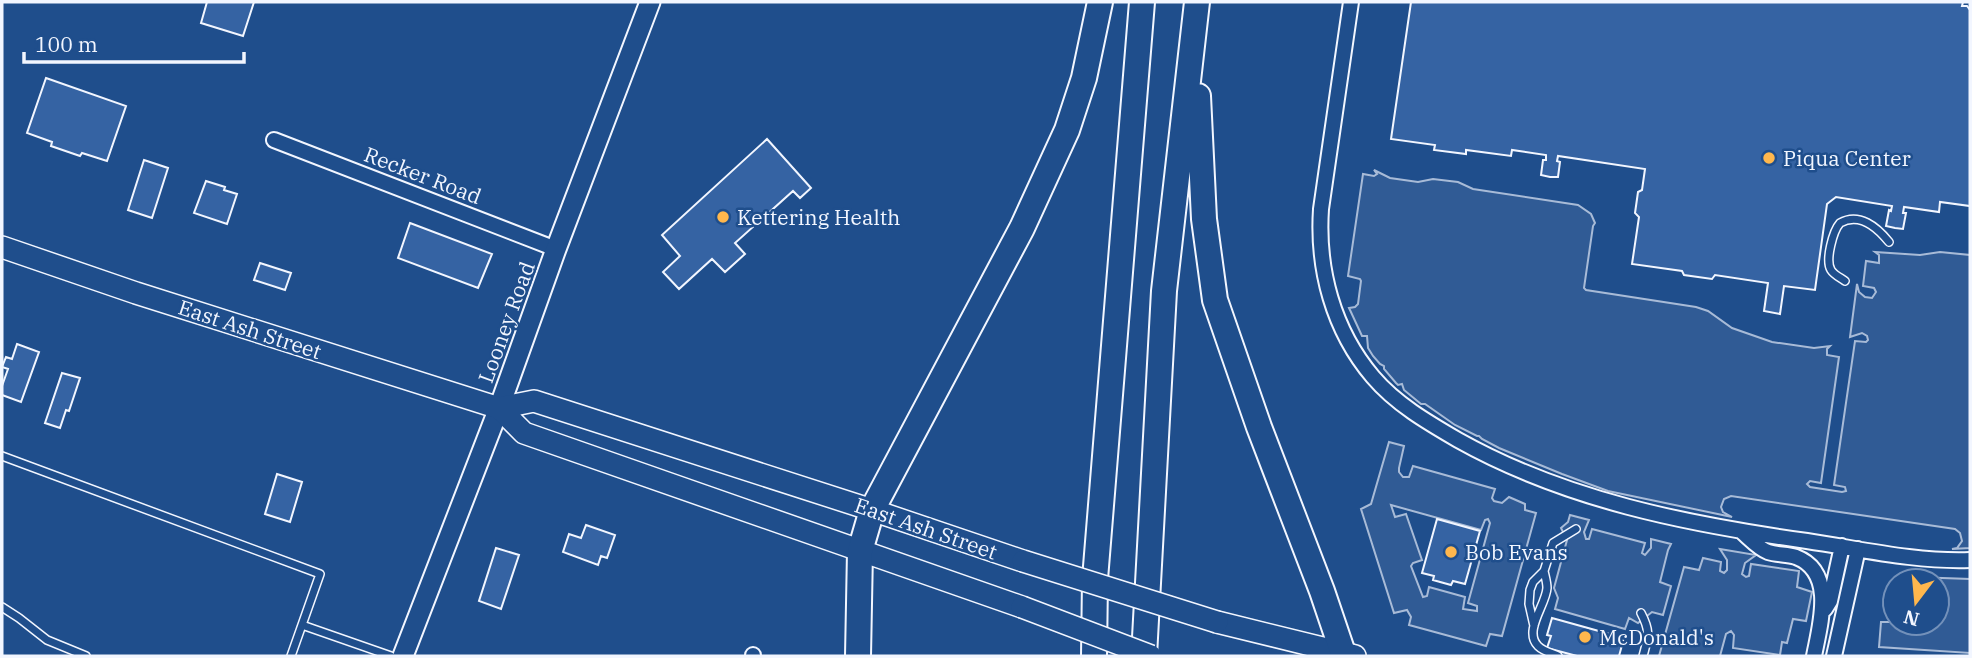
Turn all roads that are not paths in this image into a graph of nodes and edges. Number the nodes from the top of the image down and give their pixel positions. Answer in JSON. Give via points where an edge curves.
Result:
{"nodes":[{"id":1,"x":650,"y":2,"type":"edge"},
{"id":2,"x":1100,"y":2,"type":"edge"},
{"id":3,"x":1143,"y":2,"type":"edge"},
{"id":4,"x":1351,"y":2,"type":"edge"},
{"id":5,"x":1196,"y":14,"type":"edge"},
{"id":6,"x":274,"y":140,"type":"dead end"},
{"id":7,"x":1889,"y":242,"type":"dead end"},
{"id":8,"x":2,"y":247,"type":"edge"},
{"id":9,"x":556,"y":249,"type":"junction"},
{"id":10,"x":1845,"y":281,"type":"dead end"},
{"id":11,"x":499,"y":408,"type":"junction"},
{"id":12,"x":2,"y":456,"type":"edge"},
{"id":13,"x":872,"y":510,"type":"junction"},
{"id":14,"x":1576,"y":529,"type":"dead end"},
{"id":15,"x":1740,"y":531,"type":"junction"},
{"id":16,"x":1842,"y":546,"type":"junction"},
{"id":17,"x":1858,"y":549,"type":"junction"},
{"id":18,"x":860,"y":551,"type":"junction"},
{"id":19,"x":1970,"y":561,"type":"edge"},
{"id":20,"x":1544,"y":571,"type":"junction"},
{"id":21,"x":2,"y":607,"type":"edge"},
{"id":22,"x":1641,"y":613,"type":"dead end"},
{"id":23,"x":1823,"y":614,"type":"junction"},
{"id":24,"x":302,"y":625,"type":"junction"},
{"id":25,"x":1534,"y":626,"type":"junction"},
{"id":26,"x":1347,"y":655,"type":"edge"},
{"id":27,"x":86,"y":656,"type":"edge"},
{"id":28,"x":291,"y":656,"type":"edge"},
{"id":29,"x":391,"y":656,"type":"edge"},
{"id":30,"x":403,"y":656,"type":"edge"},
{"id":31,"x":858,"y":656,"type":"edge"},
{"id":32,"x":1094,"y":656,"type":"edge"},
{"id":33,"x":1144,"y":656,"type":"edge"},
{"id":34,"x":1151,"y":656,"type":"edge"},
{"id":35,"x":1558,"y":656,"type":"edge"},
{"id":36,"x":1643,"y":656,"type":"edge"},
{"id":37,"x":1814,"y":656,"type":"edge"},
{"id":38,"x":1834,"y":656,"type":"edge"}],
"edges":[{"from":1,"to":9,"type":"street","name":"Looney Road"},
{"from":2,"to":13,"type":"highway","via":[[1067,130],[1022,229]]},
{"from":3,"to":32,"type":"highway","via":[[1096,579]]},
{"from":4,"to":15,"type":"street","via":[[1320,232],[1330,297],[1360,360],[1385,389],[1420,417],[1525,474],[1629,508]]},
{"from":5,"to":26,"type":"highway","via":[[1204,219],[1215,300]]},
{"from":5,"to":33,"type":"highway","via":[[1164,290]]},
{"from":6,"to":9,"type":"street","name":"Recker Road"},
{"from":7,"to":10,"type":"lane","via":[[1879,229],[1860,220],[1840,223],[1833,234],[1829,265]]},
{"from":8,"to":11,"type":"main road","name":"East Ash Street"},
{"from":9,"to":11,"type":"street","name":"Looney Road"},
{"from":11,"to":13,"type":"main road","name":"East Ash Street","via":[[534,401]]},
{"from":11,"to":18,"type":"main road","name":"East Ash Street","via":[[524,433]]},
{"from":11,"to":30,"type":"street","name":"Looney Road"},
{"from":12,"to":24,"type":"lane","via":[[320,574]]},
{"from":13,"to":18,"type":"highway"},
{"from":13,"to":26,"type":"main road","name":"East Ash Street","bridge":true,"via":[[1217,622]]},
{"from":14,"to":20,"type":"lane","via":[[1552,543]]},
{"from":15,"to":16,"type":"street"},
{"from":15,"to":23,"type":"street","via":[[1766,552],[1796,557],[1810,566],[1820,584]]},
{"from":16,"to":17,"type":"street"},
{"from":16,"to":23,"type":"street"},
{"from":17,"to":19,"type":"street"},
{"from":17,"to":38,"type":"street"},
{"from":18,"to":31,"type":"highway"},
{"from":18,"to":34,"type":"main road","name":"East Ash Street","bridge":true},
{"from":20,"to":25,"type":"lane","via":[[1547,590]]},
{"from":20,"to":25,"type":"lane","via":[[1529,595]]},
{"from":21,"to":27,"type":"lane","via":[[47,640]]},
{"from":22,"to":36,"type":"lane","via":[[1649,635]]},
{"from":23,"to":37,"type":"street"},
{"from":24,"to":28,"type":"lane"},
{"from":24,"to":29,"type":"lane"},
{"from":25,"to":35,"type":"lane","via":[[1537,645]]}]}
